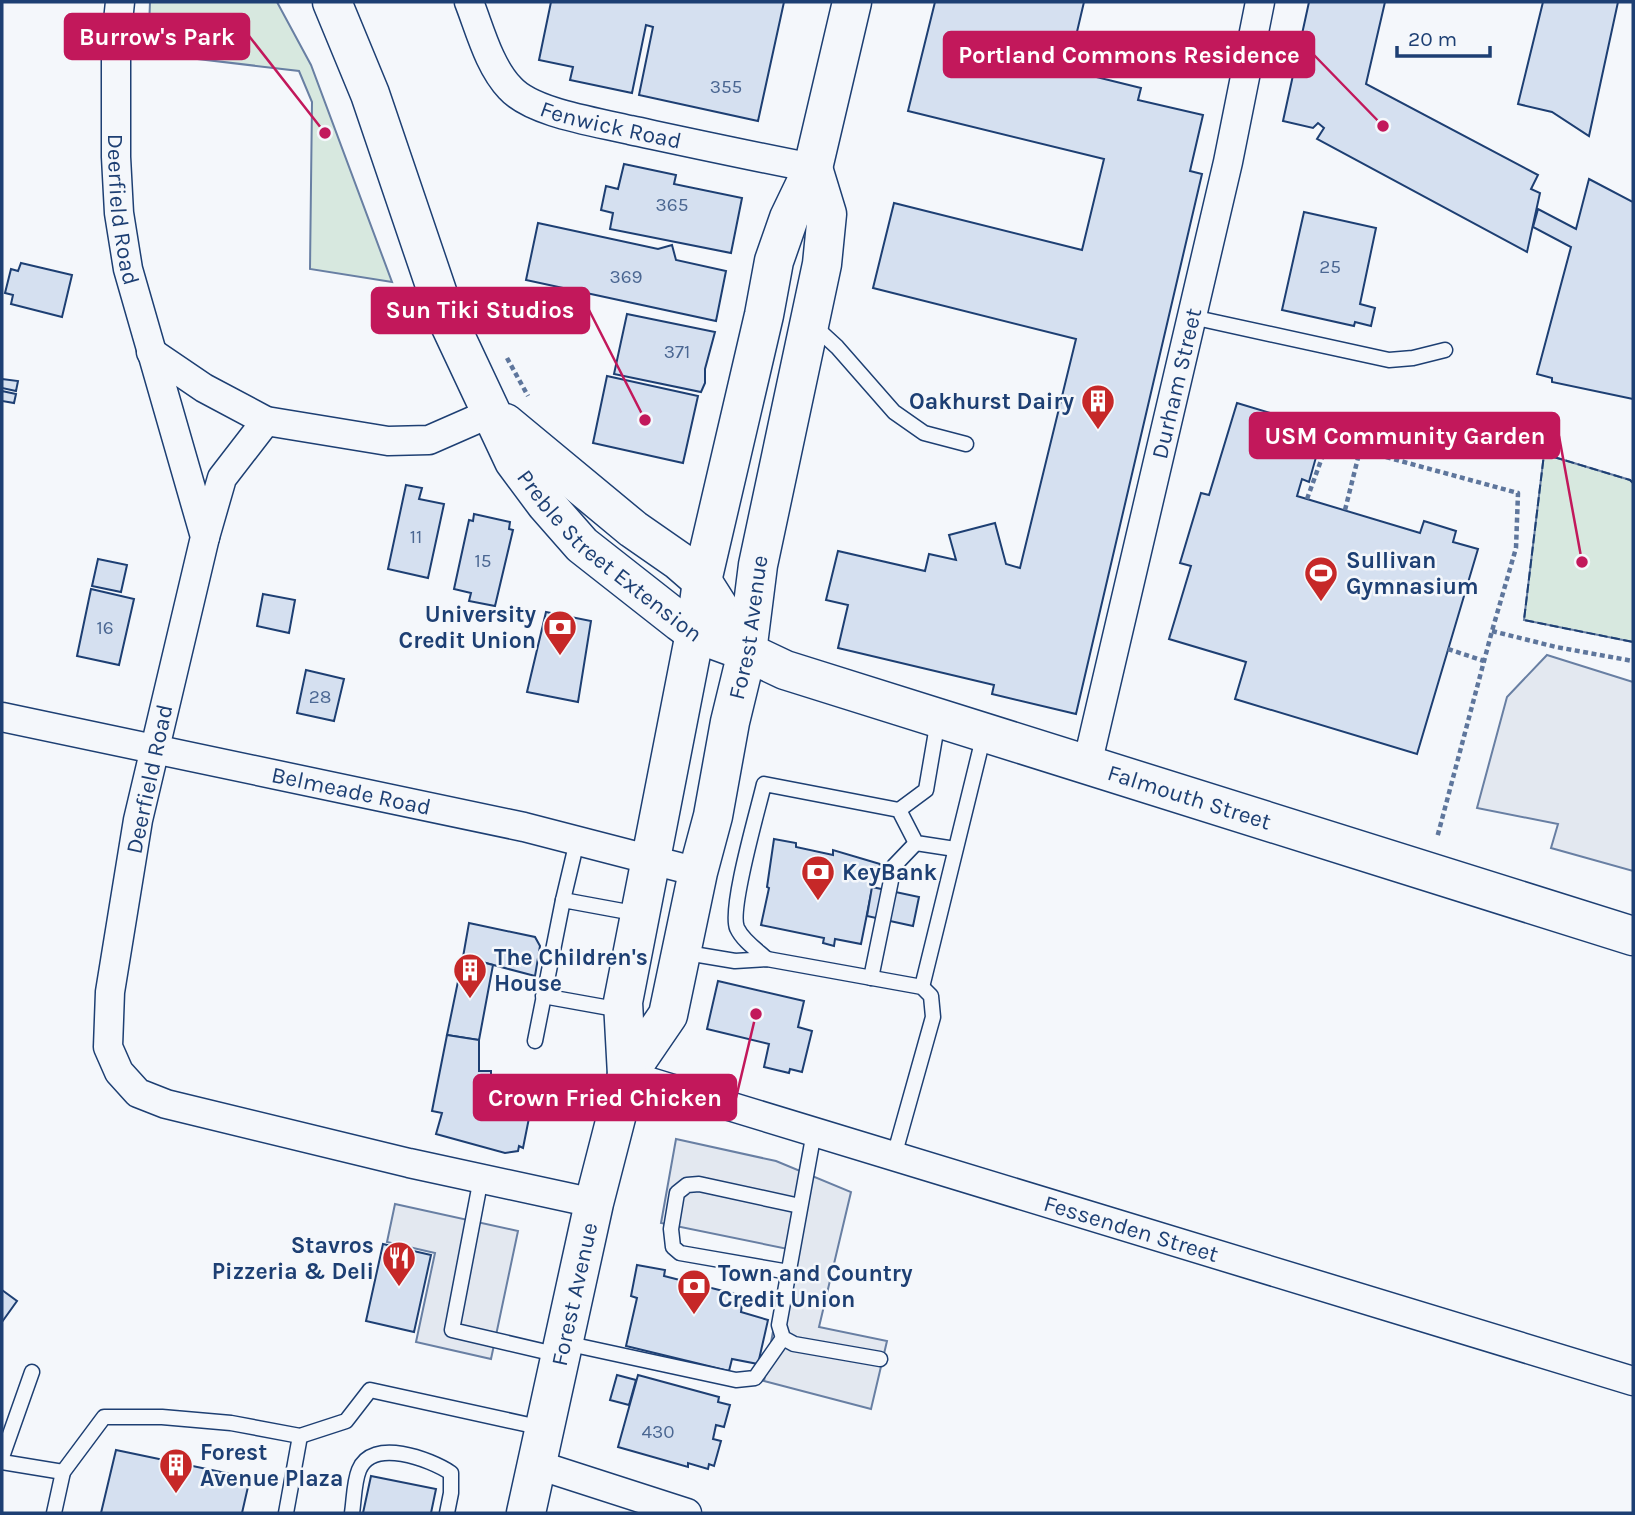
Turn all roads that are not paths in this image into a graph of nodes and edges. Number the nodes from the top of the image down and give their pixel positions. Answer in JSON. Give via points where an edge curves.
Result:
{"nodes":[{"id":1,"x":120,"y":2,"type":"edge"},
{"id":2,"x":332,"y":2,"type":"edge"},
{"id":3,"x":469,"y":2,"type":"edge"},
{"id":4,"x":852,"y":2,"type":"edge"},
{"id":5,"x":1260,"y":2,"type":"edge"},
{"id":6,"x":813,"y":168,"type":"junction"},
{"id":7,"x":1192,"y":317,"type":"junction"},
{"id":8,"x":810,"y":322,"type":"junction"},
{"id":9,"x":1445,"y":350,"type":"dead end"},
{"id":10,"x":151,"y":352,"type":"junction"},
{"id":11,"x":493,"y":412,"type":"junction"},
{"id":12,"x":266,"y":421,"type":"junction"},
{"id":13,"x":966,"y":444,"type":"dead end"},
{"id":14,"x":205,"y":537,"type":"junction"},
{"id":15,"x":702,"y":581,"type":"junction"},
{"id":16,"x":695,"y":633,"type":"junction"},
{"id":17,"x":747,"y":652,"type":"junction"},
{"id":18,"x":2,"y":717,"type":"edge"},
{"id":19,"x":939,"y":718,"type":"junction"},
{"id":20,"x":984,"y":732,"type":"junction"},
{"id":21,"x":153,"y":749,"type":"junction"},
{"id":22,"x":1087,"y":765,"type":"junction"},
{"id":23,"x":899,"y":810,"type":"junction"},
{"id":24,"x":577,"y":841,"type":"junction"},
{"id":25,"x":916,"y":843,"type":"junction"},
{"id":26,"x":956,"y":849,"type":"junction"},
{"id":27,"x":650,"y":859,"type":"junction"},
{"id":28,"x":698,"y":872,"type":"junction"},
{"id":29,"x":563,"y":900,"type":"junction"},
{"id":30,"x":640,"y":914,"type":"junction"},
{"id":31,"x":1633,"y":936,"type":"edge"},
{"id":32,"x":681,"y":951,"type":"junction"},
{"id":33,"x":767,"y":959,"type":"junction"},
{"id":34,"x":871,"y":978,"type":"junction"},
{"id":35,"x":922,"y":987,"type":"junction"},
{"id":36,"x":543,"y":996,"type":"junction"},
{"id":37,"x":624,"y":1011,"type":"junction"},
{"id":38,"x":536,"y":1041,"type":"dead end"},
{"id":39,"x":627,"y":1075,"type":"junction"},
{"id":40,"x":814,"y":1132,"type":"junction"},
{"id":41,"x":894,"y":1156,"type":"junction"},
{"id":42,"x":481,"y":1178,"type":"junction"},
{"id":43,"x":594,"y":1203,"type":"junction"},
{"id":44,"x":800,"y":1206,"type":"junction"},
{"id":45,"x":789,"y":1272,"type":"junction"},
{"id":46,"x":783,"y":1338,"type":"junction"},
{"id":47,"x":562,"y":1349,"type":"junction"},
{"id":48,"x":880,"y":1359,"type":"dead end"},
{"id":49,"x":32,"y":1372,"type":"dead end"},
{"id":50,"x":1633,"y":1381,"type":"edge"},
{"id":51,"x":300,"y":1436,"type":"junction"},
{"id":52,"x":540,"y":1446,"type":"junction"},
{"id":53,"x":2,"y":1457,"type":"edge"},
{"id":54,"x":2,"y":1462,"type":"edge"},
{"id":55,"x":63,"y":1472,"type":"junction"},
{"id":56,"x":54,"y":1513,"type":"edge"},
{"id":57,"x":286,"y":1513,"type":"edge"},
{"id":58,"x":352,"y":1513,"type":"edge"},
{"id":59,"x":447,"y":1513,"type":"edge"},
{"id":60,"x":526,"y":1513,"type":"edge"},
{"id":61,"x":687,"y":1513,"type":"edge"}],
"edges":[{"from":1,"to":10,"type":"street","name":"Deerfield Road","via":[[116,40],[119,214],[128,269]]},
{"from":2,"to":11,"type":"main road","name":"Preble Street Extension","via":[[378,117],[444,312]]},
{"from":3,"to":6,"type":"street","name":"Fenwick Road","via":[[498,73],[511,90],[538,106]]},
{"from":4,"to":6,"type":"main road","name":"Forest Avenue"},
{"from":5,"to":7,"type":"street","name":"Durham Street"},
{"from":6,"to":8,"type":"main road","name":"Forest Avenue","via":[[827,214]]},
{"from":6,"to":15,"type":"main road","name":"Forest Avenue","via":[[774,261]]},
{"from":7,"to":9,"type":"lane","via":[[1389,360]]},
{"from":7,"to":22,"type":"street","name":"Durham Street"},
{"from":8,"to":13,"type":"lane","via":[[894,412],[924,432]]},
{"from":8,"to":17,"type":"main road","name":"Forest Avenue","via":[[758,565]]},
{"from":10,"to":12,"type":"street","via":[[204,388]]},
{"from":10,"to":14,"type":"street","name":"Deerfield Road"},
{"from":11,"to":12,"type":"street","via":[[429,440],[388,441]]},
{"from":11,"to":15,"type":"main road","name":"Preble Street Extension"},
{"from":11,"to":16,"type":"main road","name":"Preble Street Extension","via":[[514,461],[576,538]]},
{"from":12,"to":14,"type":"street","via":[[222,478]]},
{"from":14,"to":21,"type":"street","name":"Deerfield Road"},
{"from":15,"to":16,"type":"main road","name":"Forest Avenue"},
{"from":15,"to":17,"type":"main road","name":"Preble Street Extension"},
{"from":16,"to":17,"type":"main road","name":"Preble Street Extension"},
{"from":16,"to":27,"type":"main road","name":"Forest Avenue"},
{"from":17,"to":19,"type":"main road","name":"Falmouth Street","via":[[785,670]]},
{"from":17,"to":28,"type":"main road","name":"Forest Avenue"},
{"from":18,"to":21,"type":"street","name":"Belmeade Road"},
{"from":19,"to":20,"type":"main road","name":"Falmouth Street"},
{"from":19,"to":23,"type":"lane","via":[[926,790]]},
{"from":20,"to":22,"type":"main road","name":"Falmouth Street"},
{"from":20,"to":26,"type":"lane"},
{"from":21,"to":24,"type":"street","name":"Belmeade Road"},
{"from":21,"to":42,"type":"street","name":"Deerfield Road","via":[[110,992],[108,1048],[119,1072],[138,1093],[166,1104]]},
{"from":22,"to":31,"type":"main road","name":"Falmouth Street"},
{"from":23,"to":25,"type":"lane"},
{"from":23,"to":33,"type":"lane","via":[[764,784],[737,901],[736,926]]},
{"from":24,"to":27,"type":"street","name":"Belmeade Road"},
{"from":24,"to":29,"type":"lane"},
{"from":25,"to":26,"type":"lane"},
{"from":25,"to":34,"type":"lane","via":[[894,866]]},
{"from":26,"to":35,"type":"lane"},
{"from":27,"to":28,"type":"street","name":"Belmeade Road"},
{"from":27,"to":30,"type":"main road","name":"Forest Avenue"},
{"from":28,"to":32,"type":"main road","name":"Forest Avenue"},
{"from":29,"to":30,"type":"lane"},
{"from":29,"to":36,"type":"lane"},
{"from":30,"to":37,"type":"main road","name":"Forest Avenue"},
{"from":32,"to":33,"type":"lane","via":[[735,961]]},
{"from":32,"to":39,"type":"main road","name":"Forest Avenue","via":[[668,1015]]},
{"from":33,"to":34,"type":"lane"},
{"from":34,"to":35,"type":"lane"},
{"from":35,"to":41,"type":"lane","via":[[931,996],[933,1017]]},
{"from":36,"to":37,"type":"lane"},
{"from":36,"to":38,"type":"lane"},
{"from":37,"to":39,"type":"main road","name":"Forest Avenue"},
{"from":39,"to":40,"type":"street","name":"Fessenden Street"},
{"from":39,"to":43,"type":"main road","name":"Forest Avenue"},
{"from":40,"to":41,"type":"street","name":"Fessenden Street"},
{"from":40,"to":44,"type":"lane"},
{"from":41,"to":50,"type":"street","name":"Fessenden Street"},
{"from":42,"to":43,"type":"street","name":"Deerfield Road"},
{"from":42,"to":47,"type":"lane","via":[[452,1330]]},
{"from":43,"to":47,"type":"main road","name":"Forest Avenue"},
{"from":44,"to":45,"type":"lane"},
{"from":44,"to":45,"type":"lane","via":[[687,1185],[677,1193],[671,1228],[673,1247],[680,1253]]},
{"from":45,"to":46,"type":"lane","via":[[779,1325]]},
{"from":46,"to":47,"type":"lane","via":[[755,1378],[736,1380],[676,1365]]},
{"from":46,"to":48,"type":"lane","via":[[794,1344]]},
{"from":47,"to":52,"type":"main road","name":"Forest Avenue"},
{"from":49,"to":53,"type":"lane"},
{"from":51,"to":52,"type":"lane","via":[[346,1421],[370,1390]]},
{"from":51,"to":55,"type":"lane","via":[[232,1423],[104,1417]]},
{"from":51,"to":57,"type":"lane"},
{"from":52,"to":60,"type":"main road","name":"Forest Avenue"},
{"from":52,"to":61,"type":"street"},
{"from":54,"to":55,"type":"lane"},
{"from":55,"to":56,"type":"lane"},
{"from":58,"to":59,"type":"lane","via":[[359,1469],[371,1456],[390,1452],[437,1464],[451,1473]]}]}
